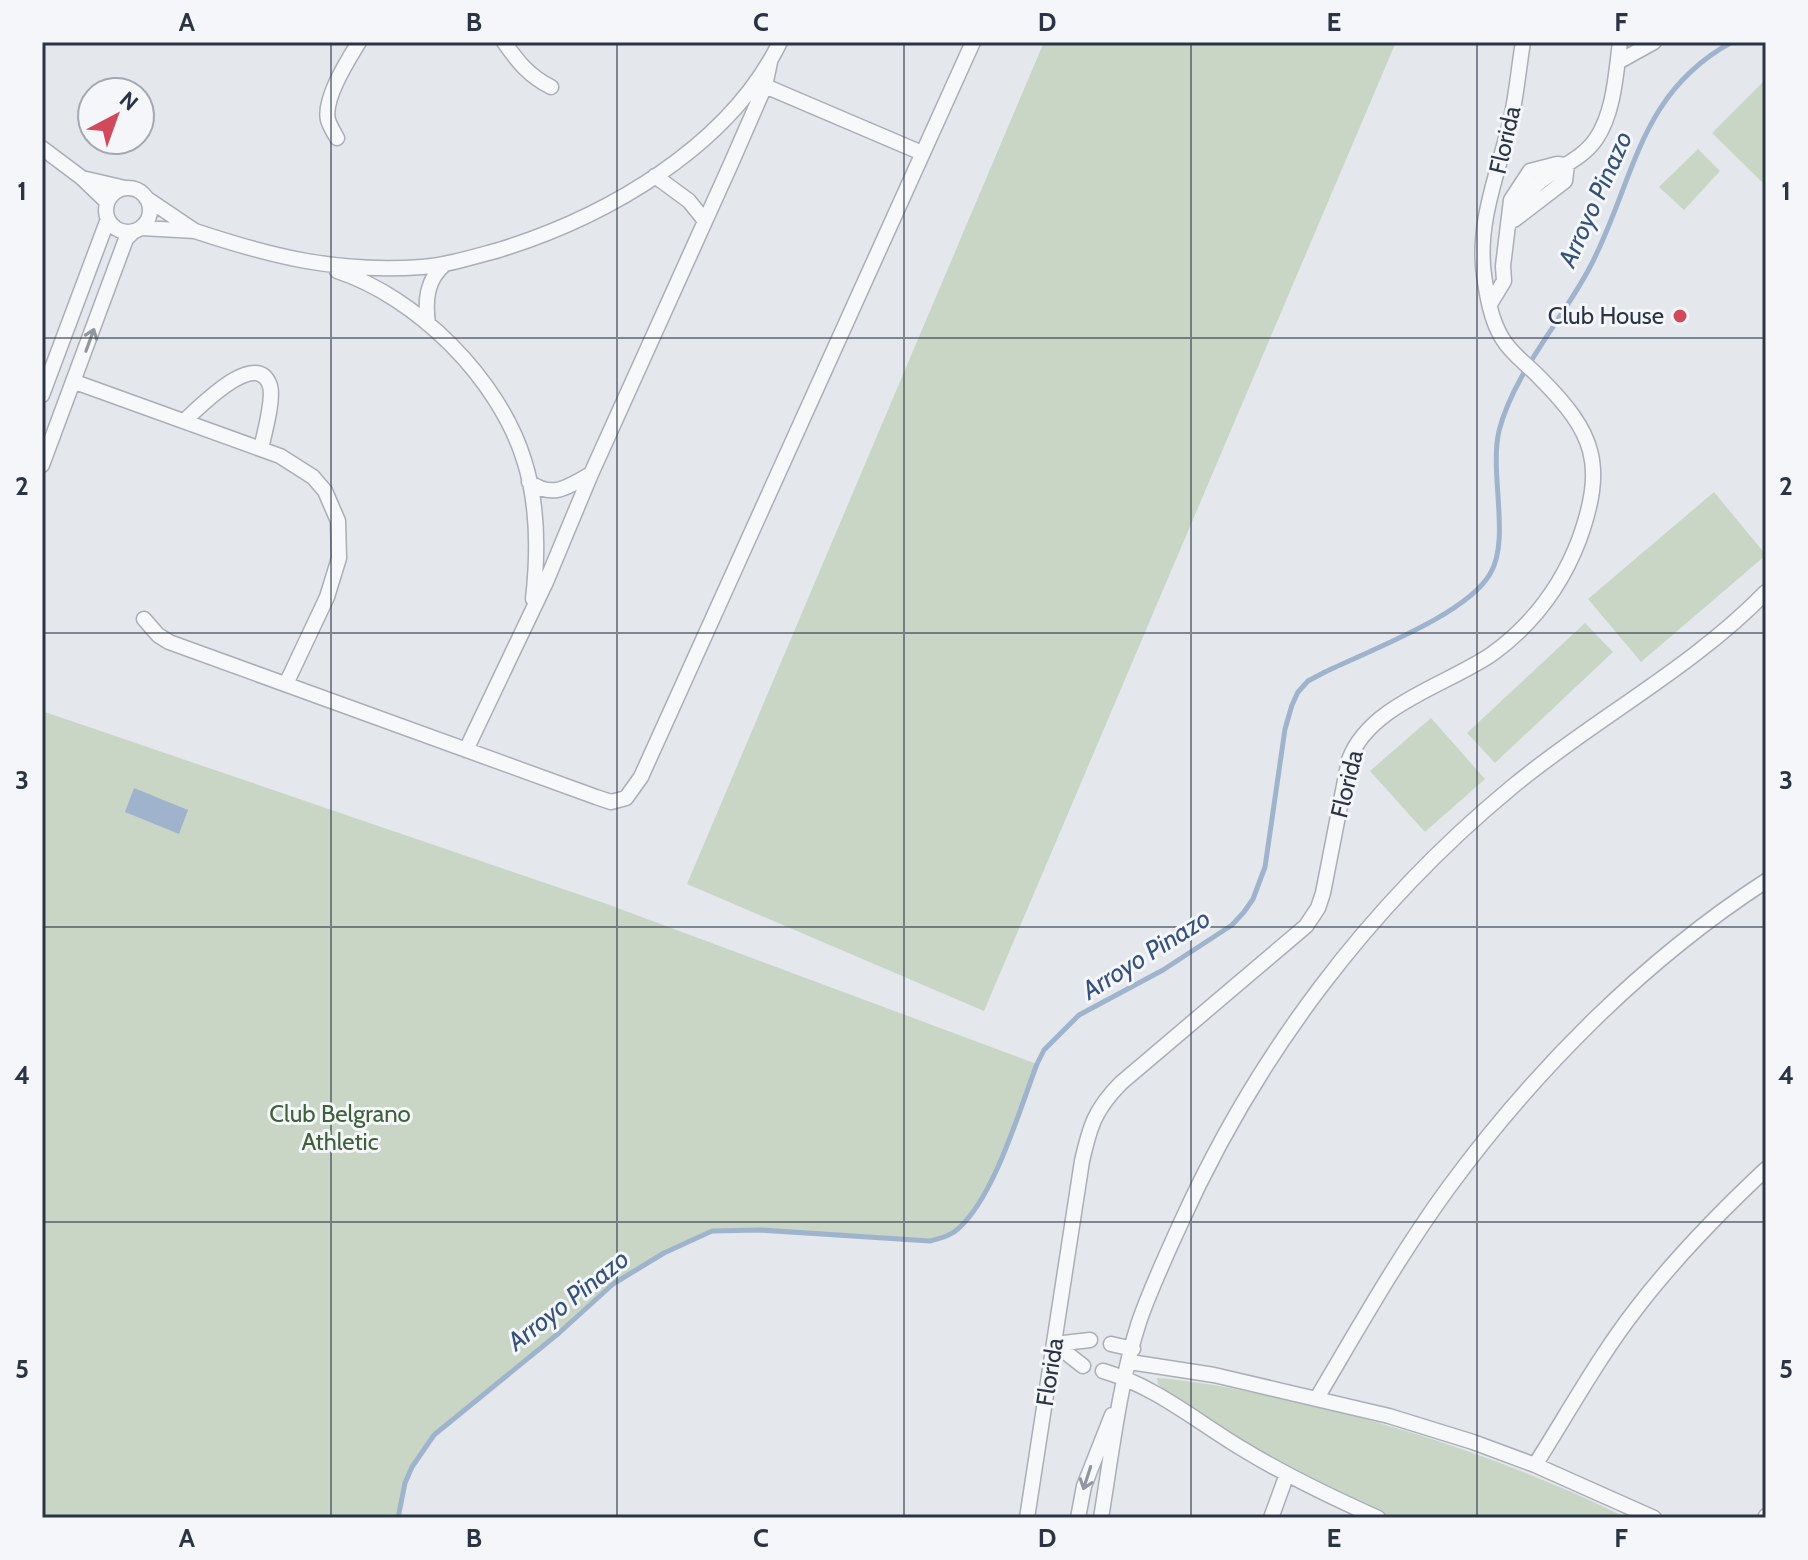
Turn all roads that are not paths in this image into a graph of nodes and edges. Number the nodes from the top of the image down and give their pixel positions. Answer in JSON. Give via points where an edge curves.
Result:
{"nodes":[{"id":1,"x":359,"y":42,"type":"edge"},
{"id":2,"x":504,"y":42,"type":"edge"},
{"id":3,"x":780,"y":42,"type":"edge"},
{"id":4,"x":973,"y":42,"type":"edge"},
{"id":5,"x":1523,"y":42,"type":"edge"},
{"id":6,"x":1620,"y":42,"type":"edge"},
{"id":7,"x":1654,"y":42,"type":"edge"},
{"id":8,"x":1618,"y":62,"type":"junction"},
{"id":9,"x":759,"y":86,"type":"junction"},
{"id":10,"x":551,"y":87,"type":"dead end"},
{"id":11,"x":337,"y":138,"type":"dead end"},
{"id":12,"x":42,"y":148,"type":"edge"},
{"id":13,"x":922,"y":153,"type":"junction"},
{"id":14,"x":655,"y":176,"type":"junction"},
{"id":15,"x":82,"y":178,"type":"junction"},
{"id":16,"x":125,"y":188,"type":"junction"},
{"id":17,"x":146,"y":198,"type":"junction"},
{"id":18,"x":107,"y":202,"type":"junction"},
{"id":19,"x":108,"y":219,"type":"junction"},
{"id":20,"x":705,"y":221,"type":"junction"},
{"id":21,"x":138,"y":230,"type":"junction"},
{"id":22,"x":195,"y":231,"type":"junction"},
{"id":23,"x":314,"y":263,"type":"junction"},
{"id":24,"x":446,"y":263,"type":"junction"},
{"id":25,"x":1490,"y":304,"type":"junction"},
{"id":26,"x":428,"y":324,"type":"junction"},
{"id":27,"x":75,"y":382,"type":"junction"},
{"id":28,"x":42,"y":395,"type":"edge"},
{"id":29,"x":184,"y":421,"type":"junction"},
{"id":30,"x":261,"y":449,"type":"junction"},
{"id":31,"x":42,"y":465,"type":"edge"},
{"id":32,"x":591,"y":474,"type":"junction"},
{"id":33,"x":529,"y":482,"type":"junction"},
{"id":34,"x":1766,"y":592,"type":"edge"},
{"id":35,"x":532,"y":608,"type":"junction"},
{"id":36,"x":144,"y":619,"type":"dead end"},
{"id":37,"x":286,"y":684,"type":"junction"},
{"id":38,"x":466,"y":750,"type":"junction"},
{"id":39,"x":1766,"y":881,"type":"edge"},
{"id":40,"x":1766,"y":1169,"type":"edge"},
{"id":41,"x":1090,"y":1340,"type":"dead end"},
{"id":42,"x":1055,"y":1344,"type":"junction"},
{"id":43,"x":1111,"y":1344,"type":"dead end"},
{"id":44,"x":1131,"y":1355,"type":"junction"},
{"id":45,"x":1083,"y":1366,"type":"dead end"},
{"id":46,"x":1103,"y":1371,"type":"dead end"},
{"id":47,"x":1125,"y":1383,"type":"junction"},
{"id":48,"x":1317,"y":1398,"type":"junction"},
{"id":49,"x":1535,"y":1465,"type":"junction"},
{"id":50,"x":1287,"y":1474,"type":"junction"},
{"id":51,"x":1027,"y":1518,"type":"edge"},
{"id":52,"x":1078,"y":1518,"type":"edge"},
{"id":53,"x":1101,"y":1518,"type":"edge"},
{"id":54,"x":1271,"y":1518,"type":"edge"},
{"id":55,"x":1378,"y":1518,"type":"edge"},
{"id":56,"x":1654,"y":1518,"type":"edge"}],
"edges":[{"from":1,"to":11,"type":"street","via":[[327,109]]},
{"from":2,"to":10,"type":"street","via":[[520,65]]},
{"from":3,"to":9,"type":"street"},
{"from":4,"to":13,"type":"street"},
{"from":5,"to":25,"type":"street","name":"Florida","via":[[1486,223],[1483,270]]},
{"from":6,"to":8,"type":"street"},
{"from":7,"to":8,"type":"street"},
{"from":8,"to":25,"type":"street","via":[[1604,124],[1595,140],[1520,201],[1508,226],[1504,281]]},
{"from":9,"to":13,"type":"street"},
{"from":9,"to":14,"type":"street"},
{"from":9,"to":20,"type":"street"},
{"from":12,"to":15,"type":"street"},
{"from":13,"to":38,"type":"street","via":[[631,793],[611,802]]},
{"from":14,"to":20,"type":"street","via":[[689,201]]},
{"from":14,"to":24,"type":"street","via":[[574,223]]},
{"from":15,"to":16,"type":"street"},
{"from":15,"to":18,"type":"street"},
{"from":16,"to":17,"type":"street"},
{"from":16,"to":18,"type":"street"},
{"from":17,"to":21,"type":"street","via":[[149,217]]},
{"from":17,"to":22,"type":"street"},
{"from":18,"to":19,"type":"street"},
{"from":19,"to":21,"type":"street","via":[[121,231]]},
{"from":19,"to":28,"type":"street"},
{"from":20,"to":32,"type":"street"},
{"from":21,"to":22,"type":"street"},
{"from":27,"to":21,"type":"street","one_way":true,"via":[[126,239]]},
{"from":22,"to":23,"type":"street","via":[[261,253]]},
{"from":23,"to":24,"type":"street","via":[[384,268]]},
{"from":23,"to":26,"type":"street","via":[[378,288]]},
{"from":24,"to":26,"type":"street","via":[[428,289]]},
{"from":25,"to":42,"type":"street","name":"Florida","via":[[1515,356],[1580,423],[1591,448],[1591,500],[1566,571],[1515,636],[1385,715],[1361,736],[1349,760],[1323,893],[1313,918],[1100,1106],[1082,1161]]},
{"from":26,"to":33,"type":"street","via":[[497,404],[525,461]]},
{"from":27,"to":29,"type":"street"},
{"from":27,"to":31,"type":"street"},
{"from":29,"to":30,"type":"street"},
{"from":29,"to":30,"type":"street","via":[[234,379],[258,374],[270,387]]},
{"from":30,"to":37,"type":"street","via":[[313,477],[332,506],[340,539],[335,576]]},
{"from":32,"to":33,"type":"street","via":[[559,490],[541,491]]},
{"from":32,"to":35,"type":"street"},
{"from":33,"to":35,"type":"street","via":[[534,522]]},
{"from":34,"to":44,"type":"street","via":[[1687,661],[1508,790],[1375,919],[1297,1017],[1210,1160],[1166,1255]]},
{"from":35,"to":38,"type":"street"},
{"from":36,"to":37,"type":"street","via":[[169,642]]},
{"from":37,"to":38,"type":"street"},
{"from":39,"to":48,"type":"street","via":[[1641,978],[1521,1098],[1416,1235]]},
{"from":40,"to":49,"type":"street","via":[[1701,1232],[1635,1311]]},
{"from":41,"to":42,"type":"street"},
{"from":42,"to":45,"type":"street"},
{"from":42,"to":51,"type":"street","name":"Florida"},
{"from":43,"to":44,"type":"street"},
{"from":44,"to":47,"type":"street"},
{"from":44,"to":48,"type":"street"},
{"from":46,"to":47,"type":"street"},
{"from":47,"to":50,"type":"street","via":[[1160,1395]]},
{"from":47,"to":52,"type":"street","one_way":true,"via":[[1090,1469]]},
{"from":47,"to":53,"type":"street"},
{"from":48,"to":49,"type":"street","via":[[1445,1433]]},
{"from":49,"to":56,"type":"street"},
{"from":50,"to":54,"type":"street"},
{"from":50,"to":55,"type":"street"}]}
